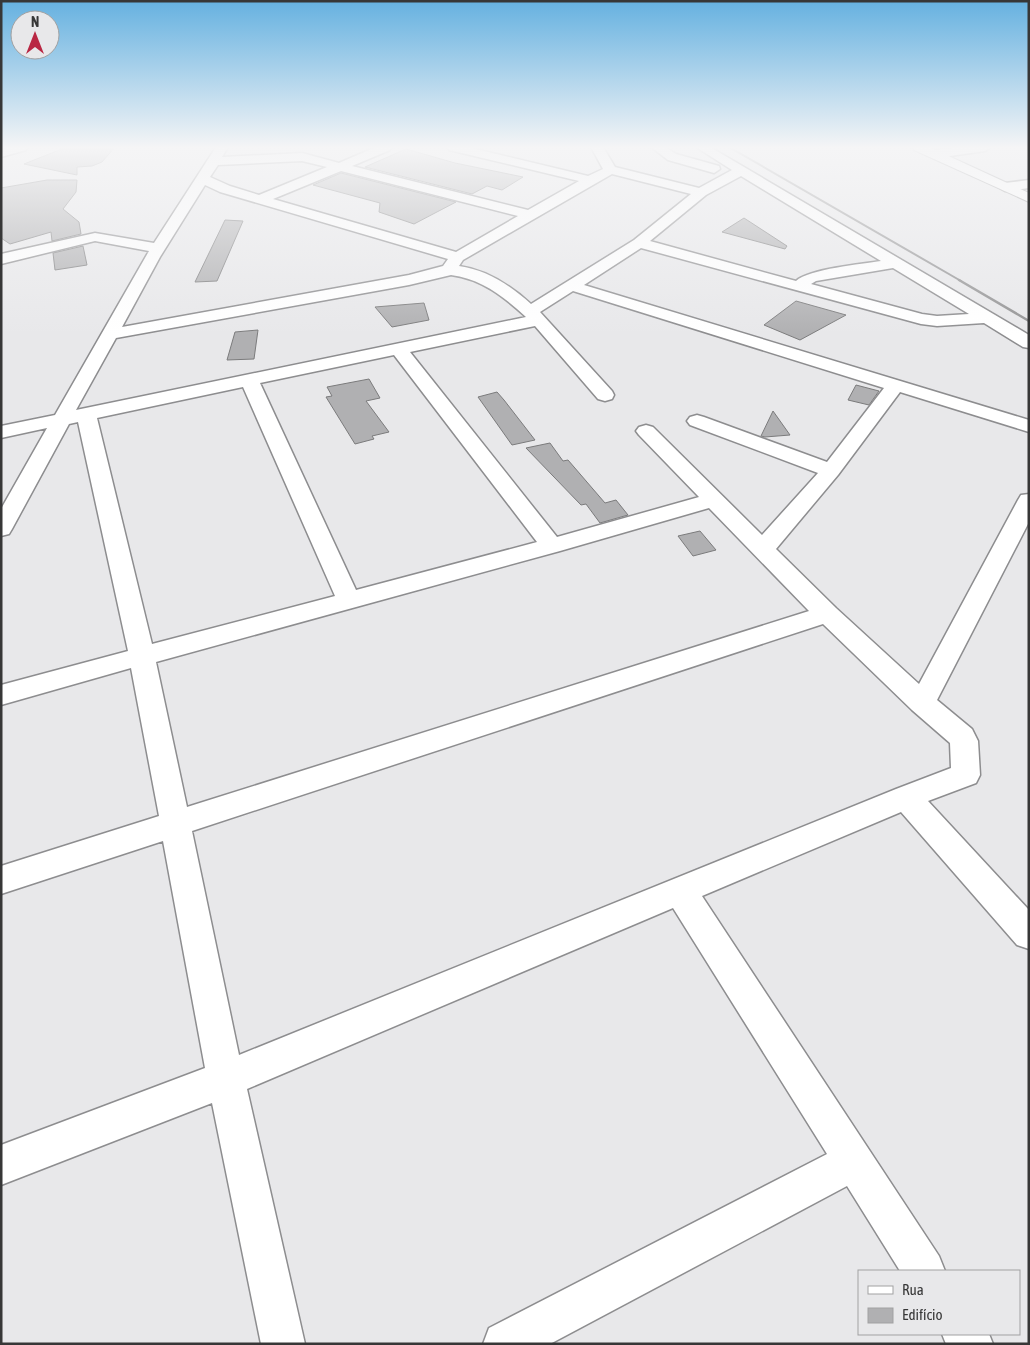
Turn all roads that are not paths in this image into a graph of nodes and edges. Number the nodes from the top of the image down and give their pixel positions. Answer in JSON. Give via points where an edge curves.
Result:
{"nodes":[{"id":1,"x":183,"y":210,"type":"edge"},
{"id":2,"x":308,"y":210,"type":"edge"},
{"id":3,"x":513,"y":210,"type":"edge"},
{"id":4,"x":537,"y":210,"type":"edge"},
{"id":5,"x":680,"y":210,"type":"edge"},
{"id":6,"x":808,"y":210,"type":"edge"},
{"id":7,"x":530,"y":214,"type":"junction"},
{"id":8,"x":639,"y":243,"type":"junction"},
{"id":9,"x":158,"y":248,"type":"junction"},
{"id":10,"x":1,"y":259,"type":"edge"},
{"id":11,"x":897,"y":263,"type":"junction"},
{"id":12,"x":454,"y":264,"type":"junction"},
{"id":13,"x":572,"y":286,"type":"junction"},
{"id":14,"x":800,"y":286,"type":"junction"},
{"id":15,"x":535,"y":316,"type":"junction"},
{"id":16,"x":988,"y":318,"type":"junction"},
{"id":17,"x":114,"y":329,"type":"junction"},
{"id":18,"x":1029,"y":343,"type":"edge"},
{"id":19,"x":398,"y":348,"type":"junction"},
{"id":20,"x":248,"y":379,"type":"junction"},
{"id":21,"x":896,"y":385,"type":"junction"},
{"id":22,"x":605,"y":395,"type":"dead end"},
{"id":23,"x":74,"y":416,"type":"junction"},
{"id":24,"x":697,"y":421,"type":"dead end"},
{"id":25,"x":1029,"y":426,"type":"edge"},
{"id":26,"x":646,"y":431,"type":"dead end"},
{"id":27,"x":1,"y":432,"type":"edge"},
{"id":28,"x":831,"y":471,"type":"junction"},
{"id":29,"x":713,"y":500,"type":"junction"},
{"id":30,"x":1029,"y":500,"type":"edge"},
{"id":31,"x":1023,"y":527,"type":"edge"},
{"id":32,"x":1,"y":528,"type":"edge"},
{"id":33,"x":552,"y":546,"type":"junction"},
{"id":34,"x":762,"y":550,"type":"junction"},
{"id":35,"x":348,"y":599,"type":"junction"},
{"id":36,"x":827,"y":614,"type":"junction"},
{"id":37,"x":142,"y":656,"type":"junction"},
{"id":38,"x":1,"y":695,"type":"edge"},
{"id":39,"x":922,"y":703,"type":"junction"},
{"id":40,"x":906,"y":797,"type":"junction"},
{"id":41,"x":175,"y":825,"type":"junction"},
{"id":42,"x":1,"y":880,"type":"edge"},
{"id":43,"x":680,"y":891,"type":"junction"},
{"id":44,"x":1029,"y":934,"type":"edge"},
{"id":45,"x":226,"y":1079,"type":"junction"},
{"id":46,"x":854,"y":1161,"type":"junction"},
{"id":47,"x":1,"y":1165,"type":"edge"},
{"id":48,"x":923,"y":1270,"type":"edge"},
{"id":49,"x":283,"y":1344,"type":"edge"},
{"id":50,"x":505,"y":1344,"type":"edge"}],
"edges":[{"from":1,"to":9,"type":"street"},
{"from":2,"to":12,"type":"street"},
{"from":3,"to":7,"type":"street"},
{"from":4,"to":7,"type":"street"},
{"from":5,"to":8,"type":"street"},
{"from":6,"to":11,"type":"street"},
{"from":7,"to":12,"type":"street"},
{"from":8,"to":13,"type":"street"},
{"from":8,"to":14,"type":"street"},
{"from":9,"to":10,"type":"street","via":[[95,237]]},
{"from":9,"to":17,"type":"street"},
{"from":11,"to":14,"type":"street","via":[[814,277]]},
{"from":11,"to":16,"type":"street"},
{"from":12,"to":15,"type":"street","via":[[492,282]]},
{"from":12,"to":17,"type":"street","via":[[409,280],[138,329]]},
{"from":13,"to":15,"type":"street"},
{"from":13,"to":21,"type":"street"},
{"from":14,"to":16,"type":"street","via":[[921,319]]},
{"from":15,"to":19,"type":"street"},
{"from":15,"to":22,"type":"street"},
{"from":16,"to":18,"type":"street"},
{"from":17,"to":23,"type":"street"},
{"from":19,"to":20,"type":"street"},
{"from":19,"to":33,"type":"street"},
{"from":20,"to":23,"type":"street"},
{"from":20,"to":35,"type":"street"},
{"from":21,"to":25,"type":"street"},
{"from":21,"to":28,"type":"street"},
{"from":23,"to":27,"type":"street"},
{"from":23,"to":32,"type":"street"},
{"from":23,"to":37,"type":"street"},
{"from":24,"to":28,"type":"street"},
{"from":26,"to":29,"type":"street"},
{"from":28,"to":34,"type":"street"},
{"from":29,"to":33,"type":"street"},
{"from":29,"to":34,"type":"street"},
{"from":30,"to":31,"type":"street"},
{"from":31,"to":39,"type":"street"},
{"from":33,"to":35,"type":"street"},
{"from":34,"to":36,"type":"street"},
{"from":35,"to":37,"type":"street"},
{"from":36,"to":39,"type":"street"},
{"from":36,"to":41,"type":"street"},
{"from":37,"to":38,"type":"street"},
{"from":37,"to":41,"type":"street"},
{"from":39,"to":40,"type":"street","via":[[962,736],[966,775]]},
{"from":40,"to":43,"type":"street"},
{"from":40,"to":44,"type":"street"},
{"from":41,"to":42,"type":"street"},
{"from":41,"to":45,"type":"street"},
{"from":43,"to":45,"type":"street"},
{"from":43,"to":46,"type":"street"},
{"from":45,"to":47,"type":"street"},
{"from":45,"to":49,"type":"street"},
{"from":46,"to":48,"type":"street"},
{"from":46,"to":50,"type":"street"}]}
